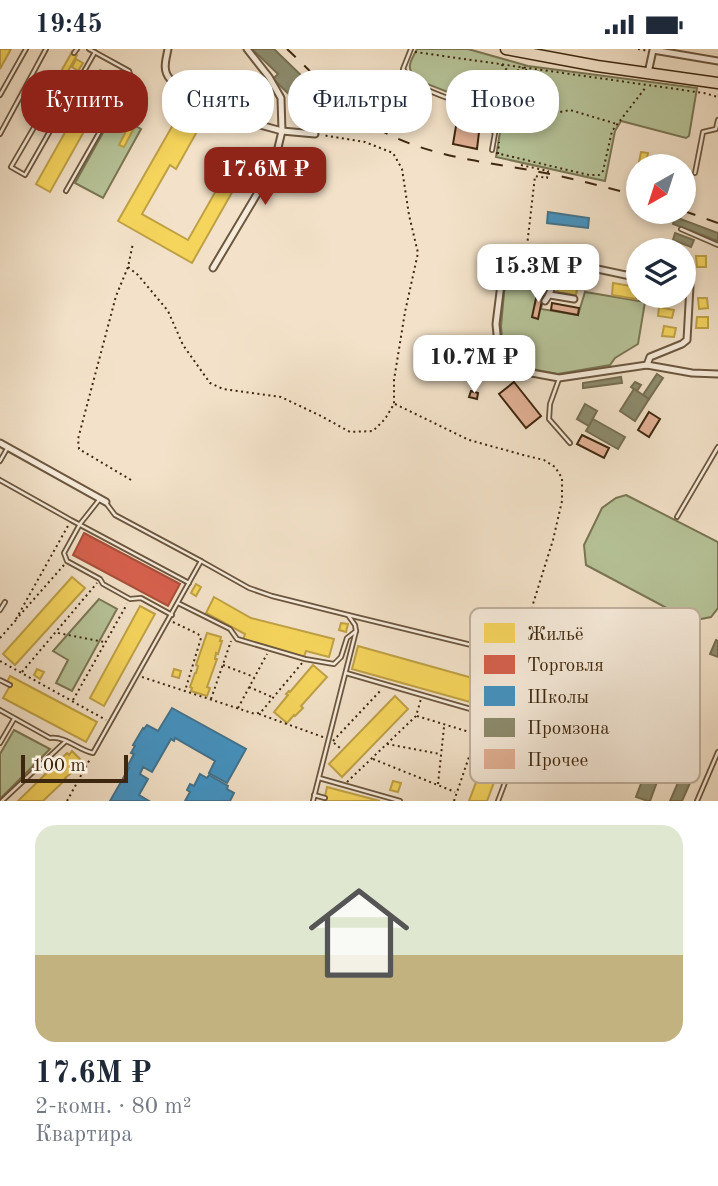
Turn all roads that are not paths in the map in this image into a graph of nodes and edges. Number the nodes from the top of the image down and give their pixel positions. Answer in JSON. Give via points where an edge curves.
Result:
{"nodes":[{"id":1,"x":26,"y":49,"type":"edge"},
{"id":2,"x":46,"y":49,"type":"edge"},
{"id":3,"x":89,"y":49,"type":"edge"},
{"id":4,"x":168,"y":49,"type":"edge"},
{"id":5,"x":247,"y":49,"type":"edge"},
{"id":6,"x":411,"y":49,"type":"edge"},
{"id":7,"x":506,"y":49,"type":"edge"},
{"id":8,"x":696,"y":49,"type":"edge"},
{"id":9,"x":653,"y":50,"type":"edge"},
{"id":10,"x":95,"y":52,"type":"junction"},
{"id":11,"x":689,"y":55,"type":"junction"},
{"id":12,"x":718,"y":61,"type":"edge"},
{"id":13,"x":85,"y":70,"type":"edge"},
{"id":14,"x":127,"y":70,"type":"edge"},
{"id":15,"x":648,"y":73,"type":"junction"},
{"id":16,"x":718,"y":83,"type":"edge"},
{"id":17,"x":77,"y":86,"type":"joint"},
{"id":18,"x":0,"y":95,"type":"edge"},
{"id":19,"x":718,"y":120,"type":"edge"},
{"id":20,"x":282,"y":131,"type":"junction"},
{"id":21,"x":99,"y":133,"type":"edge"},
{"id":22,"x":0,"y":134,"type":"edge"},
{"id":23,"x":314,"y":134,"type":"road end"},
{"id":24,"x":492,"y":150,"type":"road end"},
{"id":25,"x":696,"y":168,"type":"edge"},
{"id":26,"x":66,"y":191,"type":"dead end"},
{"id":27,"x":681,"y":229,"type":"dead end"},
{"id":28,"x":718,"y":244,"type":"edge"},
{"id":29,"x":555,"y":260,"type":"junction"},
{"id":30,"x":212,"y":268,"type":"dead end"},
{"id":31,"x":626,"y":275,"type":"edge"},
{"id":32,"x":574,"y":299,"type":"dead end"},
{"id":33,"x":689,"y":308,"type":"edge"},
{"id":34,"x":647,"y":365,"type":"junction"},
{"id":35,"x":718,"y":375,"type":"edge"},
{"id":36,"x":559,"y":378,"type":"junction"},
{"id":37,"x":0,"y":443,"type":"edge"},
{"id":38,"x":570,"y":443,"type":"dead end"},
{"id":39,"x":8,"y":447,"type":"junction"},
{"id":40,"x":718,"y":447,"type":"edge"},
{"id":41,"x":0,"y":461,"type":"edge"},
{"id":42,"x":0,"y":480,"type":"edge"},
{"id":43,"x":103,"y":501,"type":"junction"},
{"id":44,"x":677,"y":517,"type":"dead end"},
{"id":45,"x":80,"y":524,"type":"junction"},
{"id":46,"x":201,"y":561,"type":"junction"},
{"id":47,"x":189,"y":583,"type":"junction"},
{"id":48,"x":5,"y":602,"type":"dead end"},
{"id":49,"x":178,"y":603,"type":"junction"},
{"id":50,"x":0,"y":610,"type":"edge"},
{"id":51,"x":172,"y":615,"type":"junction"},
{"id":52,"x":348,"y":615,"type":"junction"},
{"id":53,"x":356,"y":632,"type":"junction"},
{"id":54,"x":470,"y":645,"type":"edge"},
{"id":55,"x":345,"y":673,"type":"junction"},
{"id":56,"x":0,"y":680,"type":"edge"},
{"id":57,"x":10,"y":685,"type":"dead end"},
{"id":58,"x":470,"y":709,"type":"edge"},
{"id":59,"x":0,"y":711,"type":"edge"},
{"id":60,"x":14,"y":718,"type":"junction"},
{"id":61,"x":66,"y":741,"type":"junction"},
{"id":62,"x":0,"y":743,"type":"edge"},
{"id":63,"x":718,"y":752,"type":"edge"},
{"id":64,"x":318,"y":778,"type":"junction"},
{"id":65,"x":505,"y":783,"type":"edge"},
{"id":66,"x":314,"y":795,"type":"junction"},
{"id":67,"x":325,"y":798,"type":"dead end"},
{"id":68,"x":2,"y":801,"type":"edge"},
{"id":69,"x":313,"y":801,"type":"edge"},
{"id":70,"x":400,"y":801,"type":"edge"},
{"id":71,"x":498,"y":801,"type":"edge"},
{"id":72,"x":697,"y":801,"type":"edge"}],
"edges":[{"from":1,"to":18,"type":"lane"},
{"from":2,"to":22,"type":"lane"},
{"from":3,"to":10,"type":"lane"},
{"from":4,"to":20,"type":"street","via":[[164,68],[170,79],[245,121]]},
{"from":5,"to":20,"type":"street","via":[[281,98]]},
{"from":6,"to":24,"type":"lane","via":[[403,69],[410,79],[474,109],[495,133]]},
{"from":7,"to":15,"type":"highway"},
{"from":8,"to":11,"type":"lane"},
{"from":9,"to":11,"type":"street"},
{"from":9,"to":15,"type":"street"},
{"from":10,"to":13,"type":"lane"},
{"from":10,"to":14,"type":"lane"},
{"from":11,"to":12,"type":"street"},
{"from":15,"to":16,"type":"highway"},
{"from":17,"to":17,"type":"lane","via":[[25,175],[12,167],[61,82]]},
{"from":19,"to":25,"type":"lane","via":[[716,129],[703,132]]},
{"from":20,"to":23,"type":"street"},
{"from":20,"to":30,"type":"street","via":[[263,184]]},
{"from":21,"to":26,"type":"lane"},
{"from":27,"to":28,"type":"lane"},
{"from":29,"to":31,"type":"street"},
{"from":29,"to":32,"type":"street","via":[[547,298]]},
{"from":29,"to":36,"type":"street","via":[[527,251],[511,253],[504,260],[496,324],[500,365]]},
{"from":33,"to":34,"type":"street","via":[[687,340],[650,357]]},
{"from":34,"to":35,"type":"street"},
{"from":34,"to":36,"type":"street"},
{"from":36,"to":38,"type":"lane","via":[[549,419]]},
{"from":37,"to":39,"type":"street"},
{"from":39,"to":41,"type":"lane"},
{"from":39,"to":43,"type":"street"},
{"from":40,"to":44,"type":"lane"},
{"from":42,"to":45,"type":"lane"},
{"from":43,"to":45,"type":"lane"},
{"from":43,"to":46,"type":"lane","via":[[116,515]]},
{"from":45,"to":47,"type":"lane"},
{"from":45,"to":51,"type":"lane","via":[[64,553],[67,561],[130,599],[142,598]]},
{"from":46,"to":47,"type":"lane"},
{"from":46,"to":52,"type":"lane","via":[[272,596]]},
{"from":47,"to":49,"type":"lane"},
{"from":48,"to":50,"type":"lane"},
{"from":49,"to":51,"type":"lane"},
{"from":49,"to":53,"type":"lane","via":[[230,629],[237,639],[334,664],[347,638]]},
{"from":51,"to":61,"type":"lane","via":[[93,753]]},
{"from":52,"to":53,"type":"lane"},
{"from":52,"to":54,"type":"lane"},
{"from":53,"to":55,"type":"lane"},
{"from":55,"to":58,"type":"lane"},
{"from":55,"to":64,"type":"lane"},
{"from":56,"to":57,"type":"lane"},
{"from":59,"to":60,"type":"lane"},
{"from":60,"to":61,"type":"lane","via":[[50,738]]},
{"from":60,"to":62,"type":"lane"},
{"from":61,"to":68,"type":"lane"},
{"from":63,"to":72,"type":"lane"},
{"from":64,"to":66,"type":"lane"},
{"from":64,"to":70,"type":"lane"},
{"from":65,"to":71,"type":"lane"},
{"from":66,"to":67,"type":"lane"},
{"from":66,"to":69,"type":"lane"}]}
